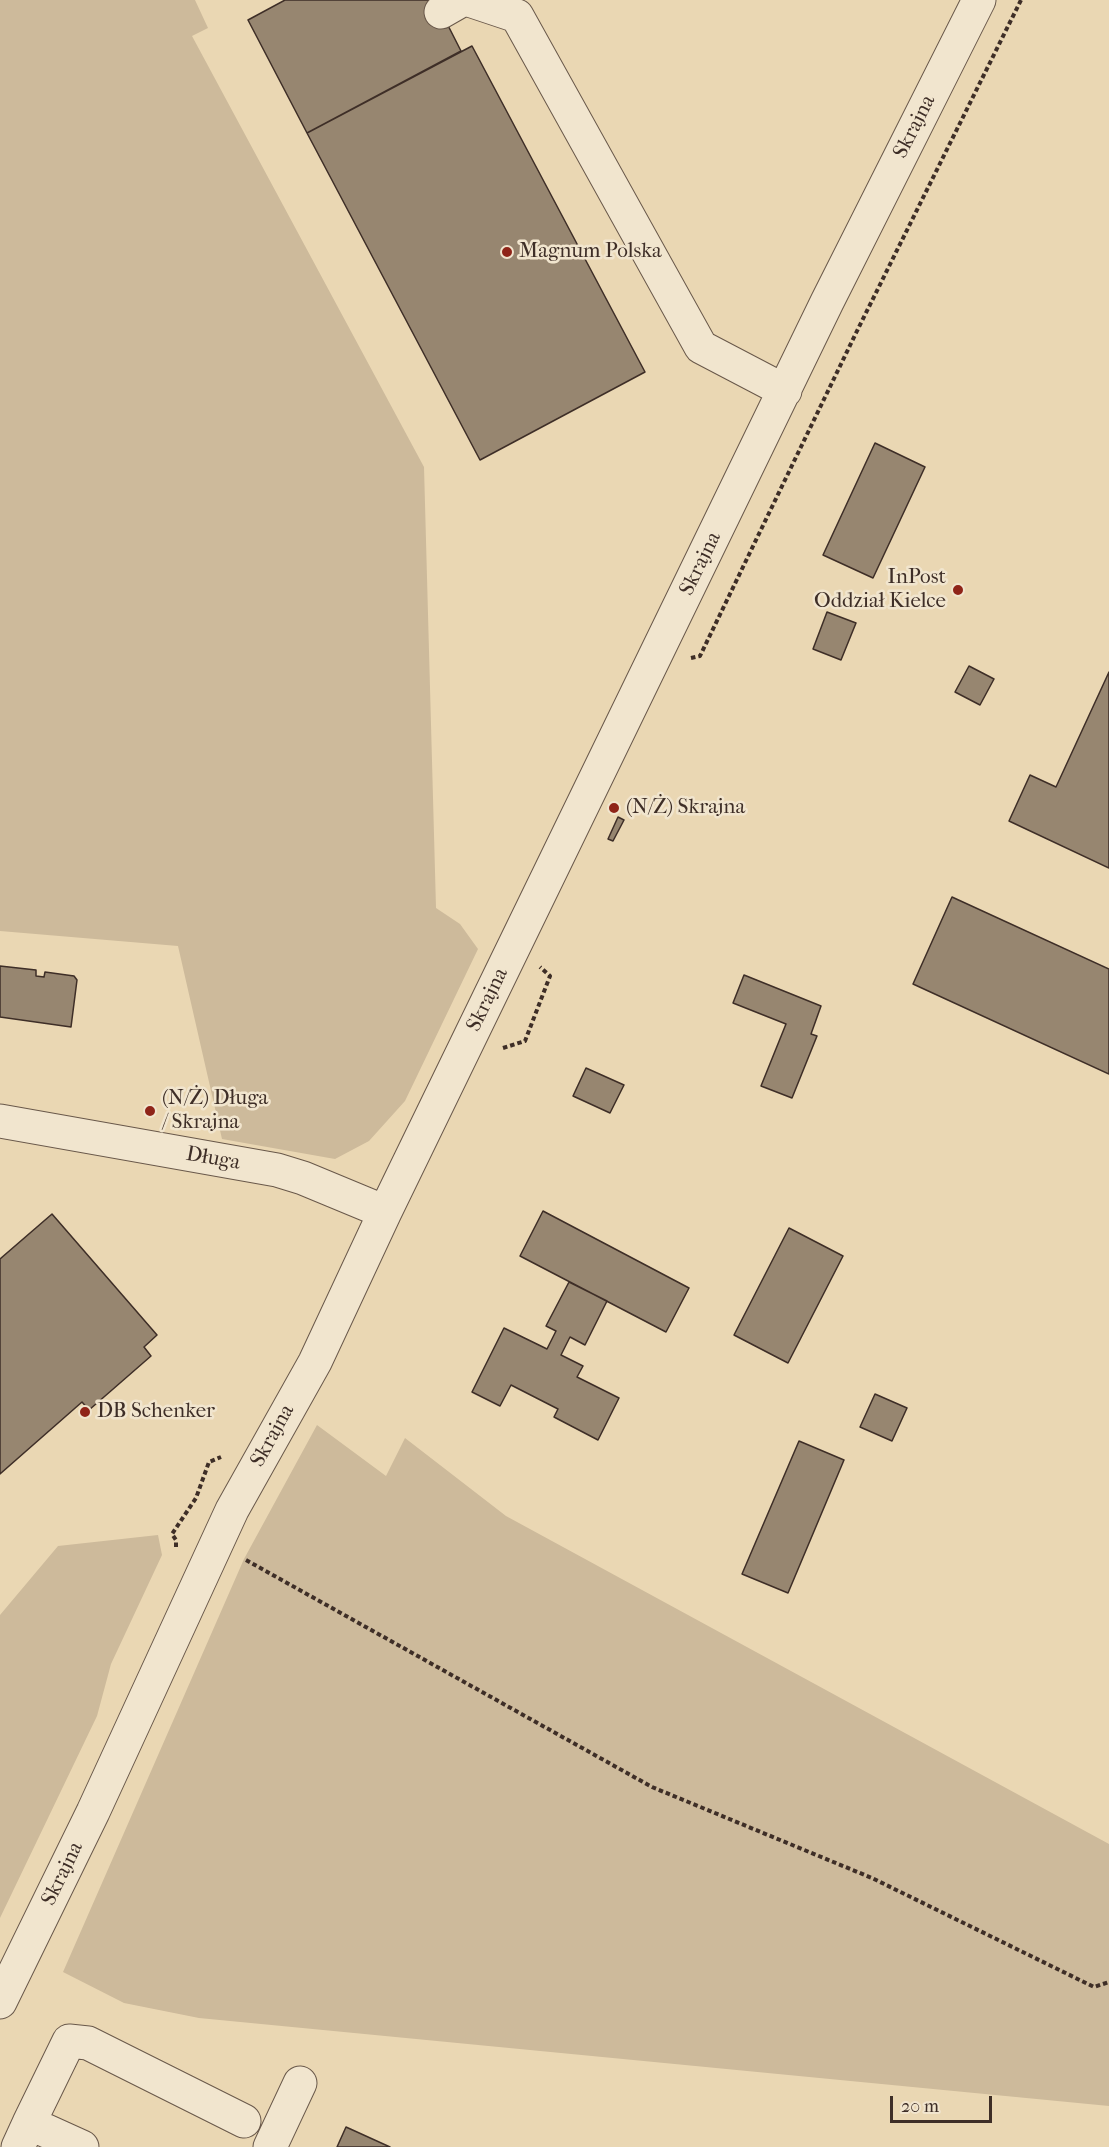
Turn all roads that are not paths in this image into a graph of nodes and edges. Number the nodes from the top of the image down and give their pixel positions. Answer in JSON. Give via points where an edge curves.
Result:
{"nodes":[{"id":1,"x":979,"y":0,"type":"edge"},
{"id":2,"x":458,"y":4,"type":"edge"},
{"id":3,"x":785,"y":391,"type":"junction"},
{"id":4,"x":0,"y":1121,"type":"edge"},
{"id":5,"x":385,"y":1212,"type":"junction"},
{"id":6,"x":0,"y":2002,"type":"edge"},
{"id":7,"x":300,"y":2082,"type":"dead end"},
{"id":8,"x":244,"y":2121,"type":"dead end"},
{"id":9,"x":23,"y":2135,"type":"edge"},
{"id":10,"x":82,"y":2147,"type":"edge"},
{"id":11,"x":270,"y":2147,"type":"edge"}],
"edges":[{"from":1,"to":3,"type":"street","name":"Skrajna"},
{"from":2,"to":3,"type":"street","via":[[518,16],[701,347]]},
{"from":3,"to":5,"type":"street","name":"Skrajna"},
{"from":4,"to":5,"type":"street","name":"Długa","via":[[277,1170]]},
{"from":5,"to":6,"type":"street","name":"Skrajna","via":[[315,1362],[232,1510],[93,1812]]},
{"from":7,"to":11,"type":"street"},
{"from":8,"to":9,"type":"street","via":[[88,2043],[69,2041]]},
{"from":9,"to":10,"type":"street"}]}
